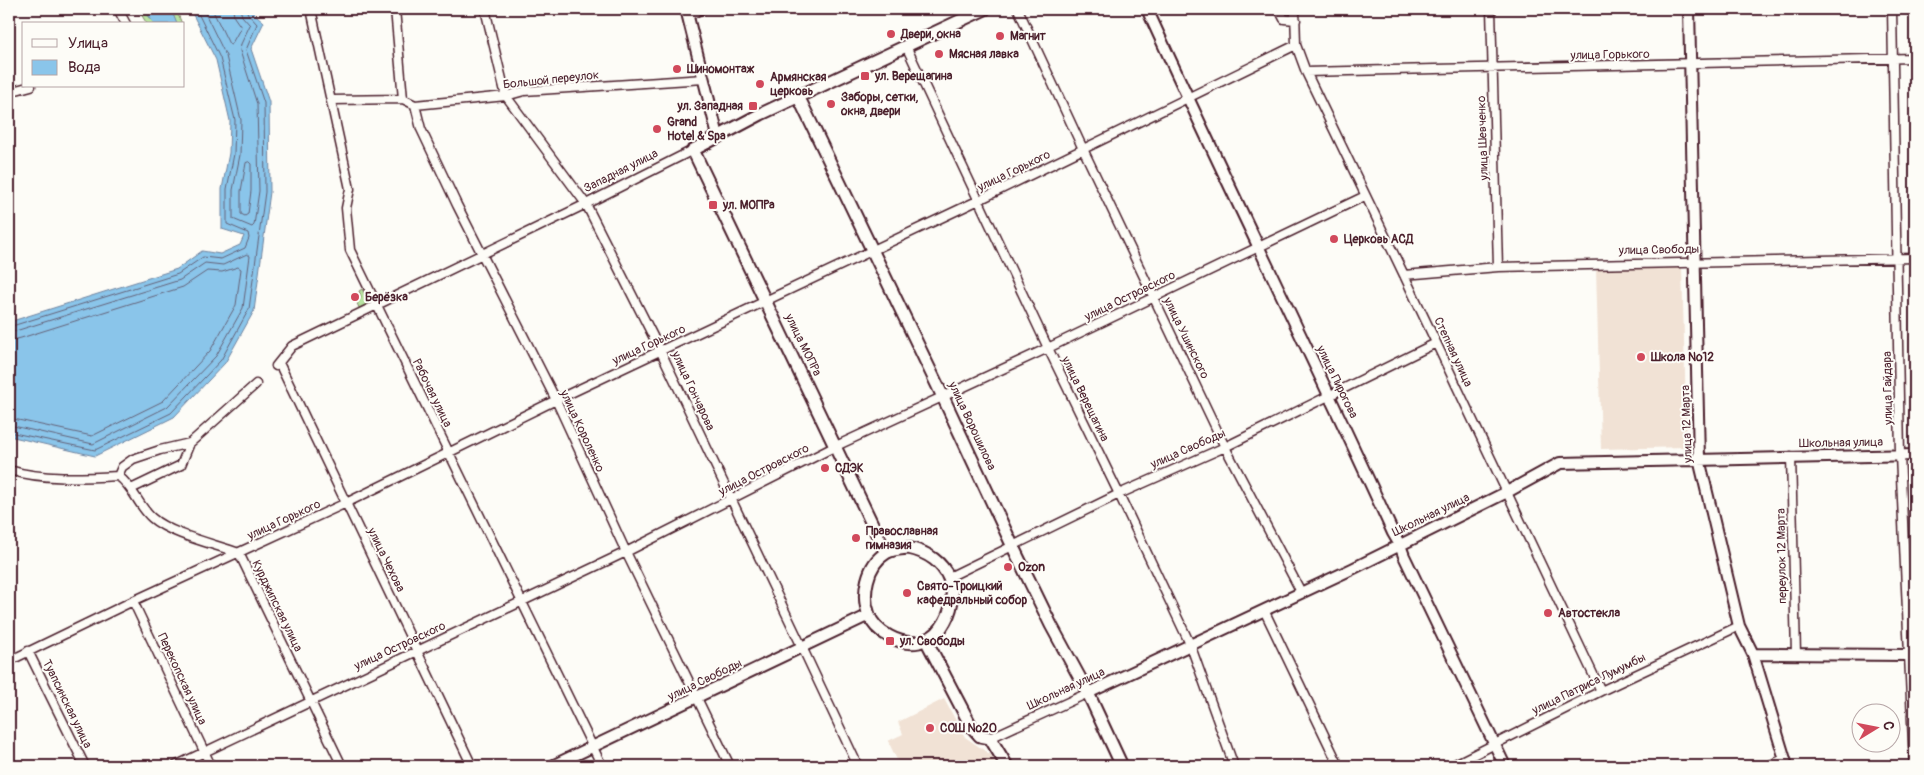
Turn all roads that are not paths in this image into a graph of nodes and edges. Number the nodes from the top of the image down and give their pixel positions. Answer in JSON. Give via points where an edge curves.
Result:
{"nodes":[{"id":1,"x":118,"y":9,"type":"edge"},
{"id":2,"x":311,"y":9,"type":"edge"},
{"id":3,"x":395,"y":9,"type":"edge"},
{"id":4,"x":485,"y":9,"type":"edge"},
{"id":5,"x":702,"y":9,"type":"edge"},
{"id":6,"x":985,"y":9,"type":"edge"},
{"id":7,"x":1018,"y":9,"type":"edge"},
{"id":8,"x":1147,"y":9,"type":"edge"},
{"id":9,"x":1279,"y":9,"type":"edge"},
{"id":10,"x":1295,"y":9,"type":"edge"},
{"id":11,"x":1491,"y":9,"type":"edge"},
{"id":12,"x":1689,"y":9,"type":"edge"},
{"id":13,"x":1892,"y":9,"type":"edge"},
{"id":14,"x":687,"y":12,"type":"edge"},
{"id":15,"x":1296,"y":20,"type":"junction"},
{"id":16,"x":125,"y":22,"type":"edge"},
{"id":17,"x":1296,"y":45,"type":"junction"},
{"id":18,"x":906,"y":46,"type":"junction"},
{"id":19,"x":1915,"y":58,"type":"edge"},
{"id":20,"x":1894,"y":59,"type":"junction"},
{"id":21,"x":1690,"y":64,"type":"junction"},
{"id":22,"x":1492,"y":69,"type":"junction"},
{"id":23,"x":1306,"y":72,"type":"junction"},
{"id":24,"x":704,"y":79,"type":"junction"},
{"id":25,"x":24,"y":88,"type":"edge"},
{"id":26,"x":9,"y":92,"type":"edge"},
{"id":27,"x":506,"y":96,"type":"junction"},
{"id":28,"x":798,"y":96,"type":"junction"},
{"id":29,"x":403,"y":99,"type":"junction"},
{"id":30,"x":1188,"y":99,"type":"junction"},
{"id":31,"x":332,"y":100,"type":"junction"},
{"id":32,"x":415,"y":105,"type":"junction"},
{"id":33,"x":718,"y":136,"type":"junction"},
{"id":34,"x":692,"y":150,"type":"junction"},
{"id":35,"x":1083,"y":150,"type":"junction"},
{"id":36,"x":1365,"y":196,"type":"junction"},
{"id":37,"x":979,"y":200,"type":"junction"},
{"id":38,"x":586,"y":204,"type":"junction"},
{"id":39,"x":1258,"y":248,"type":"junction"},
{"id":40,"x":872,"y":251,"type":"junction"},
{"id":41,"x":481,"y":254,"type":"junction"},
{"id":42,"x":1897,"y":258,"type":"junction"},
{"id":43,"x":1915,"y":258,"type":"edge"},
{"id":44,"x":1695,"y":262,"type":"junction"},
{"id":45,"x":1498,"y":267,"type":"junction"},
{"id":46,"x":1404,"y":275,"type":"junction"},
{"id":47,"x":1154,"y":297,"type":"junction"},
{"id":48,"x":767,"y":302,"type":"junction"},
{"id":49,"x":377,"y":304,"type":"junction"},
{"id":50,"x":1436,"y":343,"type":"junction"},
{"id":51,"x":1048,"y":348,"type":"junction"},
{"id":52,"x":661,"y":352,"type":"junction"},
{"id":53,"x":278,"y":365,"type":"joint"},
{"id":54,"x":256,"y":384,"type":"dead end"},
{"id":55,"x":1330,"y":395,"type":"junction"},
{"id":56,"x":943,"y":397,"type":"junction"},
{"id":57,"x":556,"y":400,"type":"junction"},
{"id":58,"x":190,"y":443,"type":"junction"},
{"id":59,"x":836,"y":446,"type":"junction"},
{"id":60,"x":1225,"y":447,"type":"junction"},
{"id":61,"x":449,"y":453,"type":"junction"},
{"id":62,"x":1915,"y":454,"type":"edge"},
{"id":63,"x":1900,"y":455,"type":"junction"},
{"id":64,"x":1792,"y":456,"type":"junction"},
{"id":65,"x":1699,"y":459,"type":"junction"},
{"id":66,"x":9,"y":470,"type":"edge"},
{"id":67,"x":118,"y":476,"type":"junction"},
{"id":68,"x":131,"y":490,"type":"junction"},
{"id":69,"x":1507,"y":492,"type":"junction"},
{"id":70,"x":1119,"y":494,"type":"junction"},
{"id":71,"x":732,"y":499,"type":"junction"},
{"id":72,"x":346,"y":503,"type":"junction"},
{"id":73,"x":1400,"y":545,"type":"junction"},
{"id":74,"x":1013,"y":546,"type":"junction"},
{"id":75,"x":626,"y":552,"type":"junction"},
{"id":76,"x":239,"y":553,"type":"junction"},
{"id":77,"x":886,"y":553,"type":"junction"},
{"id":78,"x":949,"y":577,"type":"junction"},
{"id":79,"x":1301,"y":592,"type":"junction"},
{"id":80,"x":132,"y":601,"type":"junction"},
{"id":81,"x":521,"y":601,"type":"junction"},
{"id":82,"x":1264,"y":610,"type":"junction"},
{"id":83,"x":868,"y":615,"type":"junction"},
{"id":84,"x":1739,"y":626,"type":"junction"},
{"id":85,"x":926,"y":640,"type":"junction"},
{"id":86,"x":1190,"y":644,"type":"junction"},
{"id":87,"x":802,"y":647,"type":"junction"},
{"id":88,"x":28,"y":651,"type":"junction"},
{"id":89,"x":417,"y":651,"type":"junction"},
{"id":90,"x":1753,"y":654,"type":"junction"},
{"id":91,"x":1796,"y":654,"type":"junction"},
{"id":92,"x":1912,"y":655,"type":"edge"},
{"id":93,"x":9,"y":661,"type":"edge"},
{"id":94,"x":1601,"y":691,"type":"junction"},
{"id":95,"x":1088,"y":693,"type":"junction"},
{"id":96,"x":697,"y":698,"type":"junction"},
{"id":97,"x":311,"y":701,"type":"junction"},
{"id":98,"x":990,"y":738,"type":"junction"},
{"id":99,"x":1494,"y":745,"type":"junction"},
{"id":100,"x":593,"y":747,"type":"junction"},
{"id":101,"x":204,"y":752,"type":"junction"},
{"id":102,"x":1786,"y":763,"type":"edge"},
{"id":103,"x":85,"y":766,"type":"edge"},
{"id":104,"x":175,"y":766,"type":"edge"},
{"id":105,"x":211,"y":766,"type":"edge"},
{"id":106,"x":342,"y":766,"type":"edge"},
{"id":107,"x":472,"y":766,"type":"edge"},
{"id":108,"x":552,"y":766,"type":"edge"},
{"id":109,"x":602,"y":766,"type":"edge"},
{"id":110,"x":730,"y":766,"type":"edge"},
{"id":111,"x":858,"y":766,"type":"edge"},
{"id":112,"x":1006,"y":766,"type":"edge"},
{"id":113,"x":1122,"y":766,"type":"edge"},
{"id":114,"x":1234,"y":766,"type":"edge"},
{"id":115,"x":1339,"y":766,"type":"edge"},
{"id":116,"x":1451,"y":766,"type":"edge"},
{"id":117,"x":1505,"y":766,"type":"edge"},
{"id":118,"x":1768,"y":766,"type":"edge"},
{"id":119,"x":1914,"y":766,"type":"edge"}],
"edges":[{"from":1,"to":16,"type":"street"},
{"from":2,"to":31,"type":"street","name":"Рабочая улица"},
{"from":3,"to":29,"type":"street"},
{"from":4,"to":27,"type":"street","name":"улица Гончарова"},
{"from":5,"to":14,"type":"street"},
{"from":6,"to":18,"type":"main road","name":"Западная улица"},
{"from":7,"to":35,"type":"street","name":"улица Ушинского"},
{"from":8,"to":30,"type":"street","name":"улица Пирогова"},
{"from":9,"to":15,"type":"street","via":[[1284,19]]},
{"from":10,"to":15,"type":"street","name":"Степная улица"},
{"from":11,"to":22,"type":"street","name":"улица Шевченко"},
{"from":12,"to":21,"type":"street","name":"улица 12 Марта"},
{"from":13,"to":20,"type":"street","name":"улица Гайдара"},
{"from":14,"to":24,"type":"street"},
{"from":15,"to":17,"type":"street","name":"Степная улица"},
{"from":17,"to":23,"type":"street","name":"Степная улица"},
{"from":17,"to":30,"type":"street","name":"улица Горького"},
{"from":18,"to":28,"type":"main road","name":"Западная улица"},
{"from":18,"to":37,"type":"street","name":"улица Верещагина"},
{"from":19,"to":20,"type":"street","name":"улица Горького"},
{"from":20,"to":21,"type":"street","name":"улица Горького"},
{"from":20,"to":42,"type":"street","name":"улица Гайдара"},
{"from":21,"to":22,"type":"street","name":"улица Горького"},
{"from":21,"to":44,"type":"street","name":"улица 12 Марта"},
{"from":22,"to":23,"type":"street","name":"улица Горького"},
{"from":22,"to":45,"type":"street","name":"улица Шевченко"},
{"from":23,"to":36,"type":"street","name":"Степная улица"},
{"from":24,"to":27,"type":"street","name":"Большой переулок","via":[[524,91]]},
{"from":24,"to":33,"type":"street"},
{"from":25,"to":26,"type":"street"},
{"from":27,"to":32,"type":"street","name":"Большой переулок"},
{"from":27,"to":38,"type":"street","name":"улица Гончарова"},
{"from":28,"to":33,"type":"main road","name":"Западная улица"},
{"from":28,"to":40,"type":"main road","name":"улица Ворошилова"},
{"from":29,"to":31,"type":"street"},
{"from":29,"to":32,"type":"street"},
{"from":30,"to":35,"type":"street","name":"улица Горького"},
{"from":30,"to":39,"type":"street","name":"улица Пирогова"},
{"from":31,"to":49,"type":"street","name":"Рабочая улица","via":[[350,190],[346,208],[350,250]]},
{"from":32,"to":41,"type":"street","name":"улица Короленко","via":[[421,129]]},
{"from":33,"to":34,"type":"main road","name":"Западная улица"},
{"from":34,"to":38,"type":"street","name":"Западная улица"},
{"from":34,"to":48,"type":"main road","name":"улица МОПРа"},
{"from":35,"to":37,"type":"street","name":"улица Горького"},
{"from":35,"to":47,"type":"street","name":"улица Ушинского"},
{"from":36,"to":39,"type":"street","name":"улица Островского"},
{"from":36,"to":46,"type":"street","name":"Степная улица"},
{"from":37,"to":40,"type":"street","name":"улица Горького"},
{"from":37,"to":51,"type":"street","name":"улица Верещагина"},
{"from":38,"to":41,"type":"street","name":"Западная улица"},
{"from":38,"to":52,"type":"street","name":"улица Гончарова"},
{"from":39,"to":47,"type":"street","name":"улица Островского"},
{"from":39,"to":55,"type":"street","name":"улица Пирогова"},
{"from":40,"to":48,"type":"street","name":"улица Горького"},
{"from":40,"to":56,"type":"main road","name":"улица Ворошилова"},
{"from":41,"to":49,"type":"street","name":"Западная улица"},
{"from":41,"to":57,"type":"street","name":"улица Короленко"},
{"from":42,"to":43,"type":"street","name":"улица Свободы"},
{"from":42,"to":44,"type":"street","name":"улица Свободы"},
{"from":42,"to":63,"type":"street","name":"улица Гайдара"},
{"from":44,"to":45,"type":"street","name":"улица Свободы"},
{"from":44,"to":65,"type":"street","name":"улица 12 Марта"},
{"from":45,"to":46,"type":"street","name":"улица Свободы"},
{"from":46,"to":50,"type":"street","name":"Степная улица"},
{"from":47,"to":51,"type":"street","name":"улица Островского"},
{"from":47,"to":60,"type":"street","name":"улица Ушинского"},
{"from":48,"to":52,"type":"street","name":"улица Горького"},
{"from":48,"to":59,"type":"main road","name":"улица МОПРа"},
{"from":49,"to":53,"type":"street","name":"Западная улица","via":[[292,346]]},
{"from":49,"to":61,"type":"street","name":"Рабочая улица"},
{"from":50,"to":55,"type":"street","name":"улица Свободы"},
{"from":50,"to":69,"type":"street","name":"Степная улица"},
{"from":51,"to":56,"type":"street","name":"улица Островского"},
{"from":51,"to":70,"type":"street","name":"улица Верещагина"},
{"from":52,"to":57,"type":"street","name":"улица Горького"},
{"from":52,"to":71,"type":"street","name":"улица Гончарова"},
{"from":53,"to":72,"type":"street","name":"улица Чехова"},
{"from":54,"to":58,"type":"street"},
{"from":55,"to":60,"type":"street","name":"улица Свободы"},
{"from":55,"to":73,"type":"street","name":"улица Пирогова"},
{"from":56,"to":59,"type":"street","name":"улица Островского"},
{"from":56,"to":74,"type":"main road","name":"улица Ворошилова"},
{"from":57,"to":61,"type":"street","name":"улица Горького"},
{"from":57,"to":75,"type":"street","name":"улица Короленко"},
{"from":58,"to":67,"type":"street","via":[[134,459],[122,467]]},
{"from":58,"to":68,"type":"street","via":[[181,465]]},
{"from":59,"to":71,"type":"street","name":"улица Островского"},
{"from":59,"to":77,"type":"main road","name":"улица МОПРа"},
{"from":60,"to":70,"type":"street","name":"улица Свободы"},
{"from":60,"to":79,"type":"street","name":"улица Ушинского"},
{"from":61,"to":72,"type":"street","name":"улица Горького"},
{"from":61,"to":81,"type":"street","name":"Рабочая улица"},
{"from":62,"to":63,"type":"street","name":"Школьная улица"},
{"from":63,"to":64,"type":"street","name":"Школьная улица"},
{"from":63,"to":92,"type":"street","name":"улица Гайдара"},
{"from":64,"to":65,"type":"street","name":"Школьная улица"},
{"from":64,"to":91,"type":"street","name":"переулок 12 Марта"},
{"from":65,"to":69,"type":"street","name":"Школьная улица","via":[[1560,463]]},
{"from":65,"to":84,"type":"street","name":"улица 12 Марта"},
{"from":66,"to":67,"type":"street","via":[[79,478]]},
{"from":67,"to":68,"type":"street","name":"Курджипская улица"},
{"from":68,"to":76,"type":"street","name":"Курджипская улица","via":[[150,516],[162,526]]},
{"from":69,"to":73,"type":"street","name":"Школьная улица"},
{"from":69,"to":94,"type":"street","name":"Степная улица"},
{"from":70,"to":74,"type":"street","name":"улица Свободы"},
{"from":70,"to":86,"type":"street","name":"улица Верещагина"},
{"from":71,"to":75,"type":"street","name":"улица Островского"},
{"from":71,"to":87,"type":"street","name":"улица Гончарова"},
{"from":72,"to":76,"type":"street","name":"улица Горького"},
{"from":72,"to":89,"type":"street","name":"улица Чехова"},
{"from":73,"to":79,"type":"street","name":"Школьная улица"},
{"from":73,"to":99,"type":"street","name":"улица Пирогова"},
{"from":74,"to":78,"type":"street","name":"улица Свободы"},
{"from":74,"to":95,"type":"main road","name":"улица Ворошилова"},
{"from":75,"to":81,"type":"street","name":"улица Островского"},
{"from":75,"to":96,"type":"street","name":"улица Короленко"},
{"from":76,"to":80,"type":"street","name":"улица Горького"},
{"from":76,"to":97,"type":"street","name":"Курджипская улица"},
{"from":77,"to":78,"type":"main road","via":[[895,549],[919,550],[934,558]]},
{"from":77,"to":83,"type":"main road","via":[[876,561],[866,586]]},
{"from":78,"to":85,"type":"main road","via":[[952,596],[946,622],[939,632]]},
{"from":79,"to":82,"type":"street","name":"Школьная улица"},
{"from":80,"to":88,"type":"street","name":"улица Горького"},
{"from":80,"to":101,"type":"street","name":"Перекопская улица"},
{"from":81,"to":89,"type":"street","name":"улица Островского"},
{"from":81,"to":100,"type":"street","name":"Рабочая улица"},
{"from":82,"to":86,"type":"street","name":"Школьная улица"},
{"from":82,"to":115,"type":"street"},
{"from":83,"to":85,"type":"main road","via":[[876,626],[901,641]]},
{"from":83,"to":87,"type":"street","name":"улица Свободы"},
{"from":84,"to":90,"type":"street","name":"улица 12 Марта"},
{"from":84,"to":94,"type":"street","name":"улица Патриса Лумумбы"},
{"from":85,"to":98,"type":"main road","via":[[971,726],[980,736]]},
{"from":86,"to":95,"type":"street","name":"Школьная улица"},
{"from":86,"to":114,"type":"street","name":"улица Верещагина"},
{"from":87,"to":96,"type":"street","name":"улица Свободы"},
{"from":87,"to":111,"type":"street","name":"улица Гончарова"},
{"from":88,"to":93,"type":"street","name":"улица Горького"},
{"from":88,"to":103,"type":"street","name":"Туапсинская улица"},
{"from":89,"to":97,"type":"street","name":"улица Островского"},
{"from":89,"to":107,"type":"street","name":"улица Чехова"},
{"from":90,"to":91,"type":"street"},
{"from":90,"to":102,"type":"street","name":"улица 12 Марта"},
{"from":91,"to":92,"type":"street"},
{"from":92,"to":119,"type":"street","name":"улица Гайдара"},
{"from":94,"to":99,"type":"street","name":"улица Патриса Лумумбы"},
{"from":95,"to":98,"type":"street","name":"Школьная улица"},
{"from":95,"to":113,"type":"main road","name":"улица Ворошилова"},
{"from":96,"to":100,"type":"street","name":"улица Свободы"},
{"from":96,"to":110,"type":"street","name":"улица Короленко"},
{"from":97,"to":101,"type":"street","name":"улица Островского"},
{"from":97,"to":106,"type":"street","name":"Курджипская улица"},
{"from":98,"to":112,"type":"main road"},
{"from":99,"to":116,"type":"street","name":"улица Патриса Лумумбы"},
{"from":99,"to":117,"type":"street","name":"улица Пирогова"},
{"from":100,"to":108,"type":"street","name":"улица Свободы"},
{"from":100,"to":109,"type":"street","name":"Рабочая улица"},
{"from":101,"to":104,"type":"street","name":"улица Островского"},
{"from":101,"to":105,"type":"street","name":"Перекопская улица"},
{"from":102,"to":118,"type":"street"}]}
